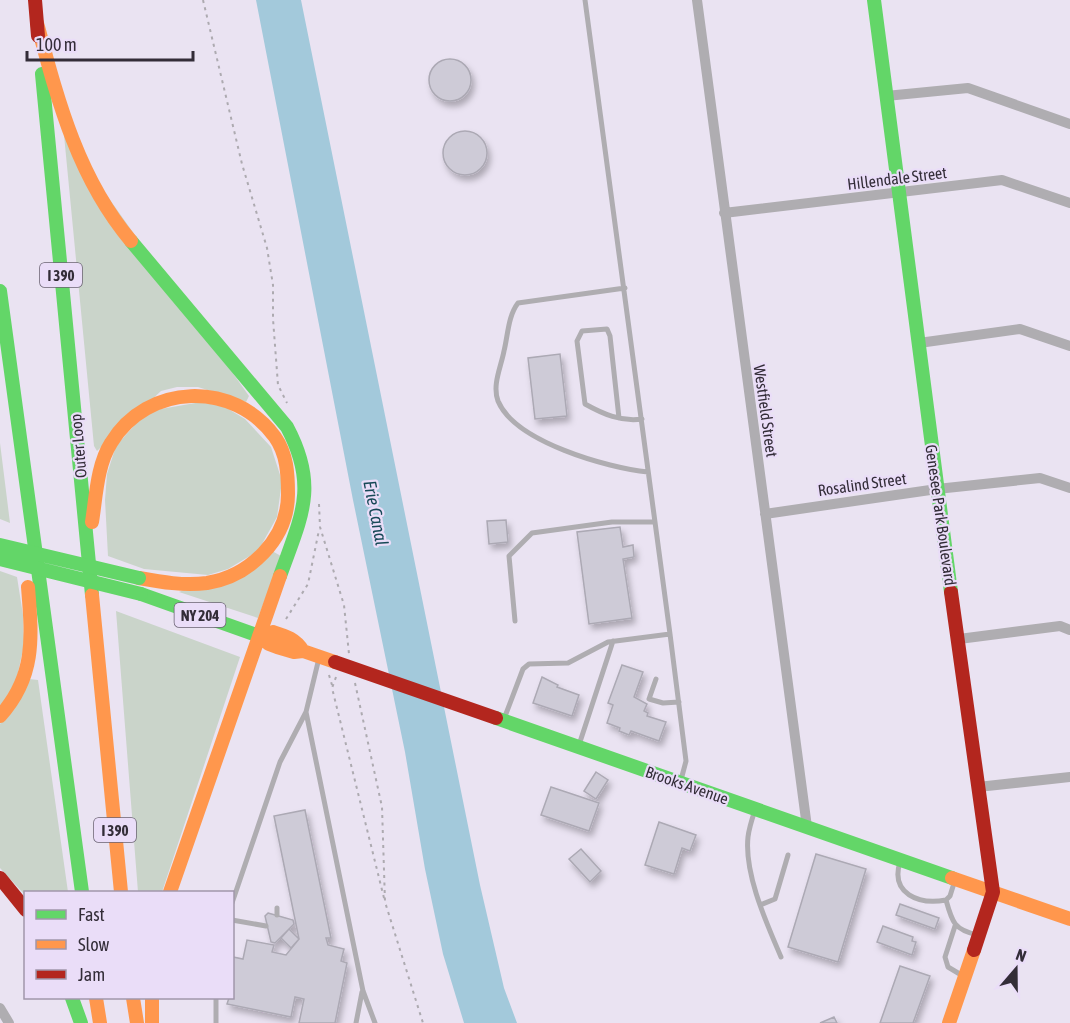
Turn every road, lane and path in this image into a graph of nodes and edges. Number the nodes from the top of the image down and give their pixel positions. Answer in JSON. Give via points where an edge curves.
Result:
{"nodes":[{"id":1,"x":35,"y":0,"type":"edge"},
{"id":2,"x":585,"y":0,"type":"edge"},
{"id":3,"x":697,"y":0,"type":"edge"},
{"id":4,"x":874,"y":0,"type":"edge"},
{"id":5,"x":37,"y":23,"type":"junction"},
{"id":6,"x":886,"y":96,"type":"junction"},
{"id":7,"x":1070,"y":124,"type":"edge"},
{"id":8,"x":898,"y":193,"type":"junction"},
{"id":9,"x":1070,"y":203,"type":"edge"},
{"id":10,"x":724,"y":213,"type":"junction"},
{"id":11,"x":625,"y":288,"type":"junction"},
{"id":12,"x":0,"y":291,"type":"edge"},
{"id":13,"x":919,"y":343,"type":"junction"},
{"id":14,"x":1070,"y":346,"type":"edge"},
{"id":15,"x":619,"y":418,"type":"junction"},
{"id":16,"x":642,"y":419,"type":"junction"},
{"id":17,"x":648,"y":472,"type":"junction"},
{"id":18,"x":1070,"y":488,"type":"edge"},
{"id":19,"x":937,"y":489,"type":"junction"},
{"id":20,"x":765,"y":514,"type":"junction"},
{"id":21,"x":655,"y":522,"type":"junction"},
{"id":22,"x":320,"y":527,"type":"dead end"},
{"id":23,"x":35,"y":543,"type":"junction"},
{"id":24,"x":0,"y":545,"type":"edge"},
{"id":25,"x":88,"y":551,"type":"junction"},
{"id":26,"x":0,"y":560,"type":"edge"},
{"id":27,"x":286,"y":619,"type":"dead end"},
{"id":28,"x":515,"y":621,"type":"dead end"},
{"id":29,"x":1070,"y":630,"type":"edge"},
{"id":30,"x":670,"y":634,"type":"junction"},
{"id":31,"x":261,"y":636,"type":"junction"},
{"id":32,"x":959,"y":639,"type":"junction"},
{"id":33,"x":613,"y":641,"type":"junction"},
{"id":34,"x":320,"y":657,"type":"junction"},
{"id":35,"x":332,"y":668,"type":"junction"},
{"id":36,"x":336,"y":676,"type":"dead end"},
{"id":37,"x":656,"y":679,"type":"dead end"},
{"id":38,"x":332,"y":688,"type":"junction"},
{"id":39,"x":679,"y":702,"type":"junction"},
{"id":40,"x":306,"y":712,"type":"junction"},
{"id":41,"x":0,"y":716,"type":"edge"},
{"id":42,"x":500,"y":720,"type":"junction"},
{"id":43,"x":578,"y":747,"type":"junction"},
{"id":44,"x":1070,"y":777,"type":"edge"},
{"id":45,"x":680,"y":782,"type":"junction"},
{"id":46,"x":978,"y":787,"type":"junction"},
{"id":47,"x":755,"y":808,"type":"junction"},
{"id":48,"x":807,"y":827,"type":"junction"},
{"id":49,"x":788,"y":855,"type":"dead end"},
{"id":50,"x":900,"y":859,"type":"junction"},
{"id":51,"x":0,"y":878,"type":"edge"},
{"id":52,"x":955,"y":878,"type":"junction"},
{"id":53,"x":82,"y":891,"type":"edge"},
{"id":54,"x":121,"y":891,"type":"edge"},
{"id":55,"x":170,"y":891,"type":"edge"},
{"id":56,"x":993,"y":892,"type":"junction"},
{"id":57,"x":234,"y":897,"type":"edge"},
{"id":58,"x":946,"y":900,"type":"junction"},
{"id":59,"x":385,"y":903,"type":"dead end"},
{"id":60,"x":760,"y":905,"type":"junction"},
{"id":61,"x":24,"y":908,"type":"edge"},
{"id":62,"x":1070,"y":919,"type":"edge"},
{"id":63,"x":234,"y":920,"type":"edge"},
{"id":64,"x":267,"y":926,"type":"dead end"},
{"id":65,"x":955,"y":926,"type":"junction"},
{"id":66,"x":979,"y":936,"type":"junction"},
{"id":67,"x":781,"y":957,"type":"dead end"},
{"id":68,"x":965,"y":977,"type":"junction"},
{"id":69,"x":363,"y":991,"type":"junction"},
{"id":70,"x":72,"y":999,"type":"edge"},
{"id":71,"x":96,"y":999,"type":"edge"},
{"id":72,"x":133,"y":999,"type":"edge"},
{"id":73,"x":152,"y":999,"type":"edge"},
{"id":74,"x":216,"y":999,"type":"edge"},
{"id":75,"x":0,"y":1008,"type":"edge"},
{"id":76,"x":9,"y":1023,"type":"edge"},
{"id":77,"x":81,"y":1023,"type":"edge"},
{"id":78,"x":100,"y":1023,"type":"edge"},
{"id":79,"x":137,"y":1023,"type":"edge"},
{"id":80,"x":152,"y":1023,"type":"edge"},
{"id":81,"x":216,"y":1023,"type":"edge"},
{"id":82,"x":356,"y":1023,"type":"edge"},
{"id":83,"x":375,"y":1023,"type":"edge"},
{"id":84,"x":949,"y":1023,"type":"edge"}],
"edges":[{"from":1,"to":5,"type":"main road","name":"Outer Loop","number":"I 390"},
{"from":2,"to":11,"type":"lane"},
{"from":3,"to":10,"type":"street","name":"Westfield Street"},
{"from":4,"to":6,"type":"main road","name":"Genesee Park Boulevard"},
{"from":5,"to":25,"type":"main road","name":"Outer Loop","number":"I 390"},
{"from":5,"to":31,"type":"main road","via":[[61,110],[96,192],[120,228],[287,427],[298,447],[306,483],[301,514]]},
{"from":6,"to":7,"type":"street","via":[[968,88]]},
{"from":6,"to":8,"type":"main road","name":"Genesee Park Boulevard"},
{"from":8,"to":9,"type":"street","name":"Hillendale Street","via":[[1002,180]]},
{"from":8,"to":10,"type":"street","name":"Hillendale Street"},
{"from":8,"to":13,"type":"main road","name":"Genesee Park Boulevard"},
{"from":10,"to":20,"type":"street","name":"Westfield Street"},
{"from":11,"to":16,"type":"lane"},
{"from":11,"to":17,"type":"lane","via":[[518,303],[512,312],[495,388],[509,417],[555,447]]},
{"from":12,"to":23,"type":"main road","number":"I 390"},
{"from":13,"to":14,"type":"street","via":[[1020,329]]},
{"from":13,"to":19,"type":"main road","name":"Genesee Park Boulevard"},
{"from":15,"to":15,"type":"lane","via":[[585,404],[577,341],[582,331],[607,329],[610,336]]},
{"from":15,"to":16,"type":"lane"},
{"from":16,"to":17,"type":"lane"},
{"from":17,"to":21,"type":"lane"},
{"from":18,"to":19,"type":"street","name":"Rosalind Street","via":[[1040,478]]},
{"from":19,"to":20,"type":"street","name":"Rosalind Street"},
{"from":19,"to":32,"type":"main road","name":"Genesee Park Boulevard"},
{"from":20,"to":48,"type":"street","name":"Westfield Street"},
{"from":21,"to":28,"type":"lane","via":[[612,522],[532,533],[509,556]]},
{"from":21,"to":30,"type":"lane"},
{"from":22,"to":27,"type":"path","via":[[308,584]]},
{"from":23,"to":41,"type":"main road","via":[[28,586],[32,653],[20,691]]},
{"from":23,"to":53,"type":"main road","number":"I 390"},
{"from":24,"to":25,"type":"main road","bridge":true,"via":[[139,578],[179,584],[209,584],[225,579],[263,555],[282,525],[289,486],[287,466],[274,438],[252,414],[222,398],[188,395],[158,401],[130,420],[111,442],[104,459]]},
{"from":25,"to":54,"type":"main road","name":"Outer Loop","number":"I 390"},
{"from":26,"to":31,"type":"main road","name":"Brooks Avenue","number":"NY 204","bridge":true,"via":[[141,594]]},
{"from":29,"to":32,"type":"street","via":[[1060,626]]},
{"from":30,"to":33,"type":"lane"},
{"from":30,"to":39,"type":"lane"},
{"from":31,"to":34,"type":"main road","name":"Brooks Avenue","via":[[277,647]]},
{"from":31,"to":55,"type":"main road"},
{"from":32,"to":46,"type":"main road","name":"Genesee Park Boulevard"},
{"from":33,"to":42,"type":"lane","via":[[568,663],[529,664],[523,669]]},
{"from":33,"to":43,"type":"lane"},
{"from":34,"to":35,"type":"main road","name":"Brooks Avenue"},
{"from":34,"to":40,"type":"lane"},
{"from":35,"to":38,"type":"path"},
{"from":35,"to":42,"type":"main road","name":"Brooks Avenue","bridge":true},
{"from":36,"to":38,"type":"path"},
{"from":37,"to":39,"type":"lane","via":[[649,699]]},
{"from":38,"to":59,"type":"path"},
{"from":39,"to":45,"type":"lane","via":[[686,761]]},
{"from":40,"to":57,"type":"lane","via":[[280,762]]},
{"from":40,"to":69,"type":"lane"},
{"from":42,"to":43,"type":"main road","name":"Brooks Avenue"},
{"from":43,"to":45,"type":"main road","name":"Brooks Avenue"},
{"from":44,"to":46,"type":"street"},
{"from":45,"to":47,"type":"main road","name":"Brooks Avenue"},
{"from":46,"to":56,"type":"main road","name":"Genesee Park Boulevard"},
{"from":47,"to":48,"type":"main road","name":"Brooks Avenue"},
{"from":47,"to":60,"type":"lane","via":[[747,839]]},
{"from":48,"to":50,"type":"main road","name":"Brooks Avenue"},
{"from":49,"to":60,"type":"lane","via":[[775,899]]},
{"from":50,"to":52,"type":"main road","name":"Brooks Avenue"},
{"from":50,"to":58,"type":"lane","via":[[898,884],[909,894],[926,900]]},
{"from":51,"to":61,"type":"main road"},
{"from":52,"to":56,"type":"main road","name":"Brooks Avenue"},
{"from":52,"to":58,"type":"lane"},
{"from":56,"to":62,"type":"main road","name":"Brooks Avenue"},
{"from":56,"to":66,"type":"main road","name":"Genesee Park Boulevard"},
{"from":58,"to":65,"type":"lane"},
{"from":60,"to":67,"type":"lane"},
{"from":63,"to":64,"type":"lane"},
{"from":65,"to":66,"type":"lane"},
{"from":65,"to":68,"type":"lane","via":[[945,957],[948,967]]},
{"from":66,"to":68,"type":"main road","name":"Genesee Park Boulevard"},
{"from":68,"to":84,"type":"main road","name":"Genesee Park Boulevard"},
{"from":69,"to":82,"type":"lane"},
{"from":69,"to":83,"type":"lane"},
{"from":70,"to":77,"type":"main road"},
{"from":71,"to":78,"type":"main road"},
{"from":72,"to":79,"type":"main road"},
{"from":73,"to":80,"type":"main road"},
{"from":74,"to":81,"type":"lane"},
{"from":75,"to":76,"type":"street"}]}
